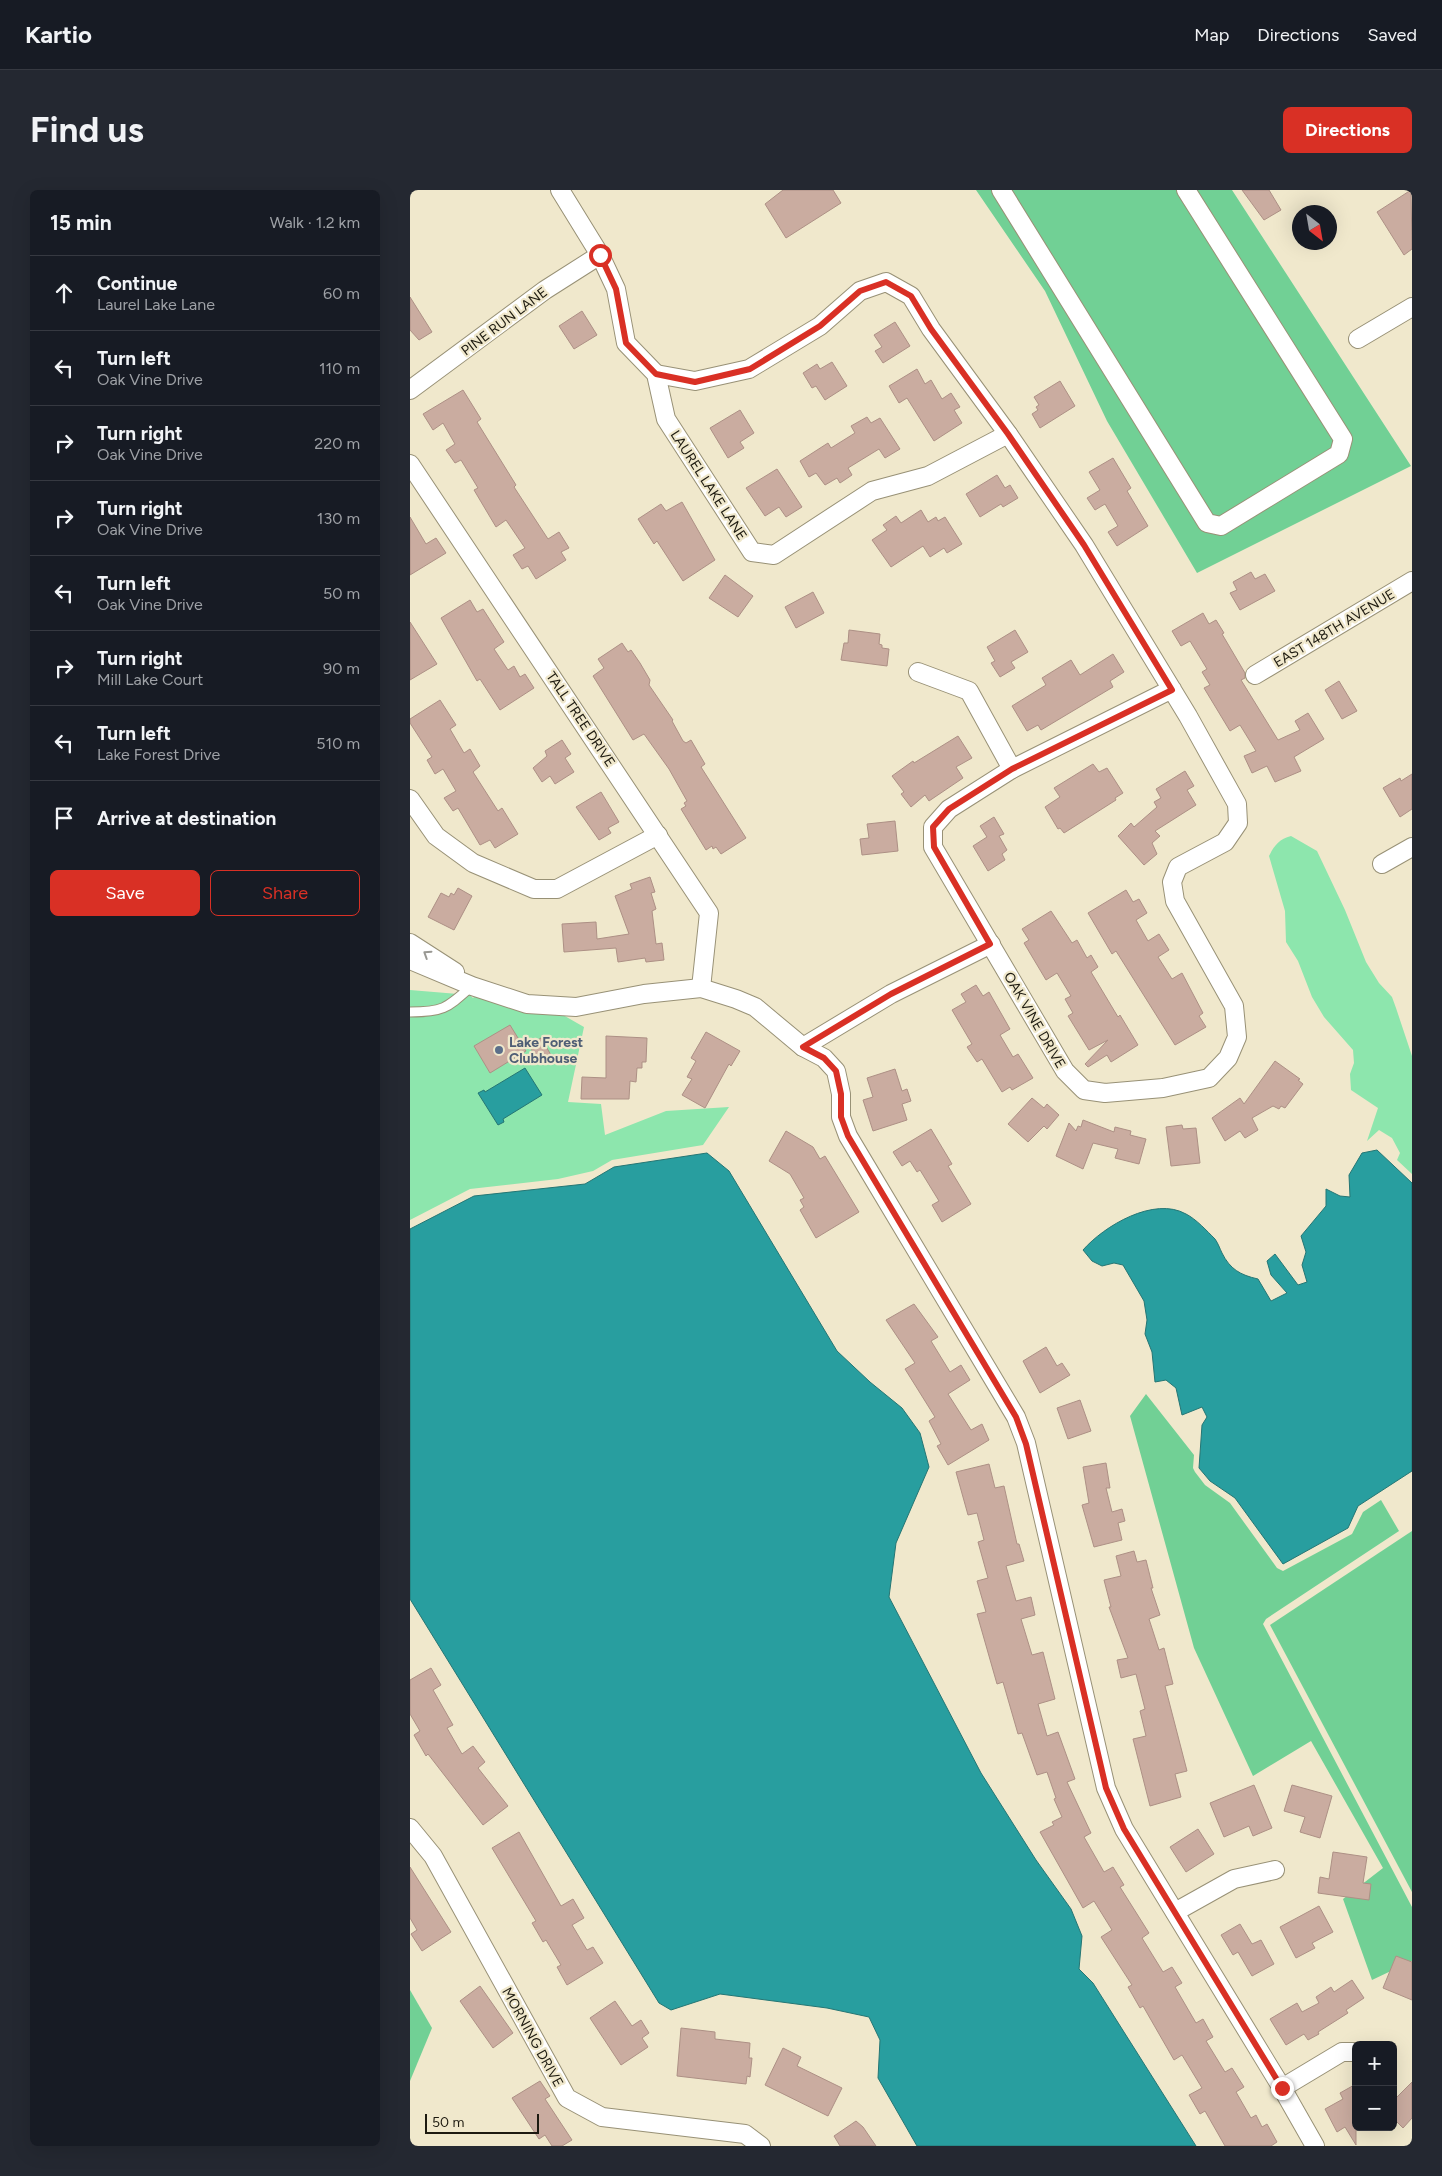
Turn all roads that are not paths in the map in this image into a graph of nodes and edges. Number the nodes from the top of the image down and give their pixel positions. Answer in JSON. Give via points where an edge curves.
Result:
{"nodes":[{"id":1,"x":560,"y":190,"type":"edge"},
{"id":2,"x":1001,"y":190,"type":"edge"},
{"id":3,"x":1186,"y":190,"type":"edge"},
{"id":4,"x":600,"y":255,"type":"junction"},
{"id":5,"x":1412,"y":307,"type":"edge"},
{"id":6,"x":1358,"y":338,"type":"dead end"},
{"id":7,"x":656,"y":374,"type":"junction"},
{"id":8,"x":410,"y":390,"type":"edge"},
{"id":9,"x":1008,"y":434,"type":"junction"},
{"id":10,"x":410,"y":464,"type":"edge"},
{"id":11,"x":1412,"y":581,"type":"edge"},
{"id":12,"x":918,"y":672,"type":"dead end"},
{"id":13,"x":1255,"y":675,"type":"dead end"},
{"id":14,"x":1172,"y":690,"type":"junction"},
{"id":15,"x":1012,"y":769,"type":"junction"},
{"id":16,"x":410,"y":799,"type":"edge"},
{"id":17,"x":658,"y":835,"type":"junction"},
{"id":18,"x":1412,"y":847,"type":"edge"},
{"id":19,"x":1382,"y":864,"type":"dead end"},
{"id":20,"x":410,"y":942,"type":"edge"},
{"id":21,"x":990,"y":944,"type":"junction"},
{"id":22,"x":410,"y":960,"type":"edge"},
{"id":23,"x":472,"y":986,"type":"junction"},
{"id":24,"x":701,"y":988,"type":"junction"},
{"id":25,"x":410,"y":1012,"type":"edge"},
{"id":26,"x":803,"y":1047,"type":"junction"},
{"id":27,"x":410,"y":1828,"type":"edge"},
{"id":28,"x":1275,"y":1870,"type":"dead end"},
{"id":29,"x":1174,"y":1912,"type":"junction"},
{"id":30,"x":1352,"y":2052,"type":"edge"},
{"id":31,"x":1282,"y":2088,"type":"junction"},
{"id":32,"x":761,"y":2146,"type":"edge"},
{"id":33,"x":1315,"y":2146,"type":"edge"}],
"edges":[{"from":1,"to":4,"type":"street"},
{"from":2,"to":3,"type":"street","via":[[1207,523],[1221,526],[1339,454],[1343,440]]},
{"from":4,"to":7,"type":"street","via":[[616,289],[626,343]]},
{"from":4,"to":8,"type":"street","name":"PINE RUN LANE","via":[[545,290]]},
{"from":5,"to":6,"type":"street"},
{"from":7,"to":9,"type":"street","name":"OAK VINE DRIVE","via":[[695,382],[750,369],[820,326],[860,291],[886,282],[911,296],[931,329]]},
{"from":7,"to":9,"type":"street","name":"LAUREL LAKE LANE","via":[[666,419],[752,552],[774,555],[872,492],[928,476]]},
{"from":9,"to":14,"type":"street","name":"OAK VINE DRIVE","via":[[1084,545]]},
{"from":10,"to":17,"type":"street","name":"TALL TREE DRIVE"},
{"from":11,"to":13,"type":"street","name":"EAST 148TH AVENUE"},
{"from":12,"to":15,"type":"street","via":[[969,691]]},
{"from":14,"to":15,"type":"street","name":"OAK VINE DRIVE"},
{"from":14,"to":21,"type":"street","name":"OAK VINE DRIVE","via":[[1237,804],[1238,823],[1224,842],[1178,867],[1172,882],[1175,901],[1234,1006],[1237,1037],[1228,1058],[1209,1078],[1163,1088],[1104,1093],[1084,1090],[1065,1072]]},
{"from":15,"to":21,"type":"street","name":"OAK VINE DRIVE","via":[[949,809],[933,827],[934,847]]},
{"from":16,"to":17,"type":"street","via":[[436,836],[473,863],[534,889],[557,890]]},
{"from":17,"to":24,"type":"street","name":"TALL TREE DRIVE","via":[[709,913]]},
{"from":18,"to":19,"type":"street"},
{"from":23,"to":20,"type":"street","one_way":true},
{"from":21,"to":26,"type":"street","via":[[891,994]]},
{"from":22,"to":23,"type":"street"},
{"from":23,"to":24,"type":"street","via":[[527,1004],[576,1007],[644,994]]},
{"from":23,"to":25,"type":"lane","via":[[447,1008],[434,1012]]},
{"from":24,"to":26,"type":"street","via":[[755,1007]]},
{"from":26,"to":29,"type":"street","via":[[824,1058],[836,1071],[841,1117],[848,1136],[1016,1417],[1026,1444],[1106,1788],[1124,1829]]},
{"from":27,"to":32,"type":"street","name":"MORNING DRIVE","via":[[433,1856],[567,2098],[602,2117],[745,2134]]},
{"from":28,"to":29,"type":"street","via":[[1234,1879]]},
{"from":29,"to":31,"type":"street"},
{"from":30,"to":31,"type":"street","via":[[1342,2052]]},
{"from":31,"to":33,"type":"street"}]}
